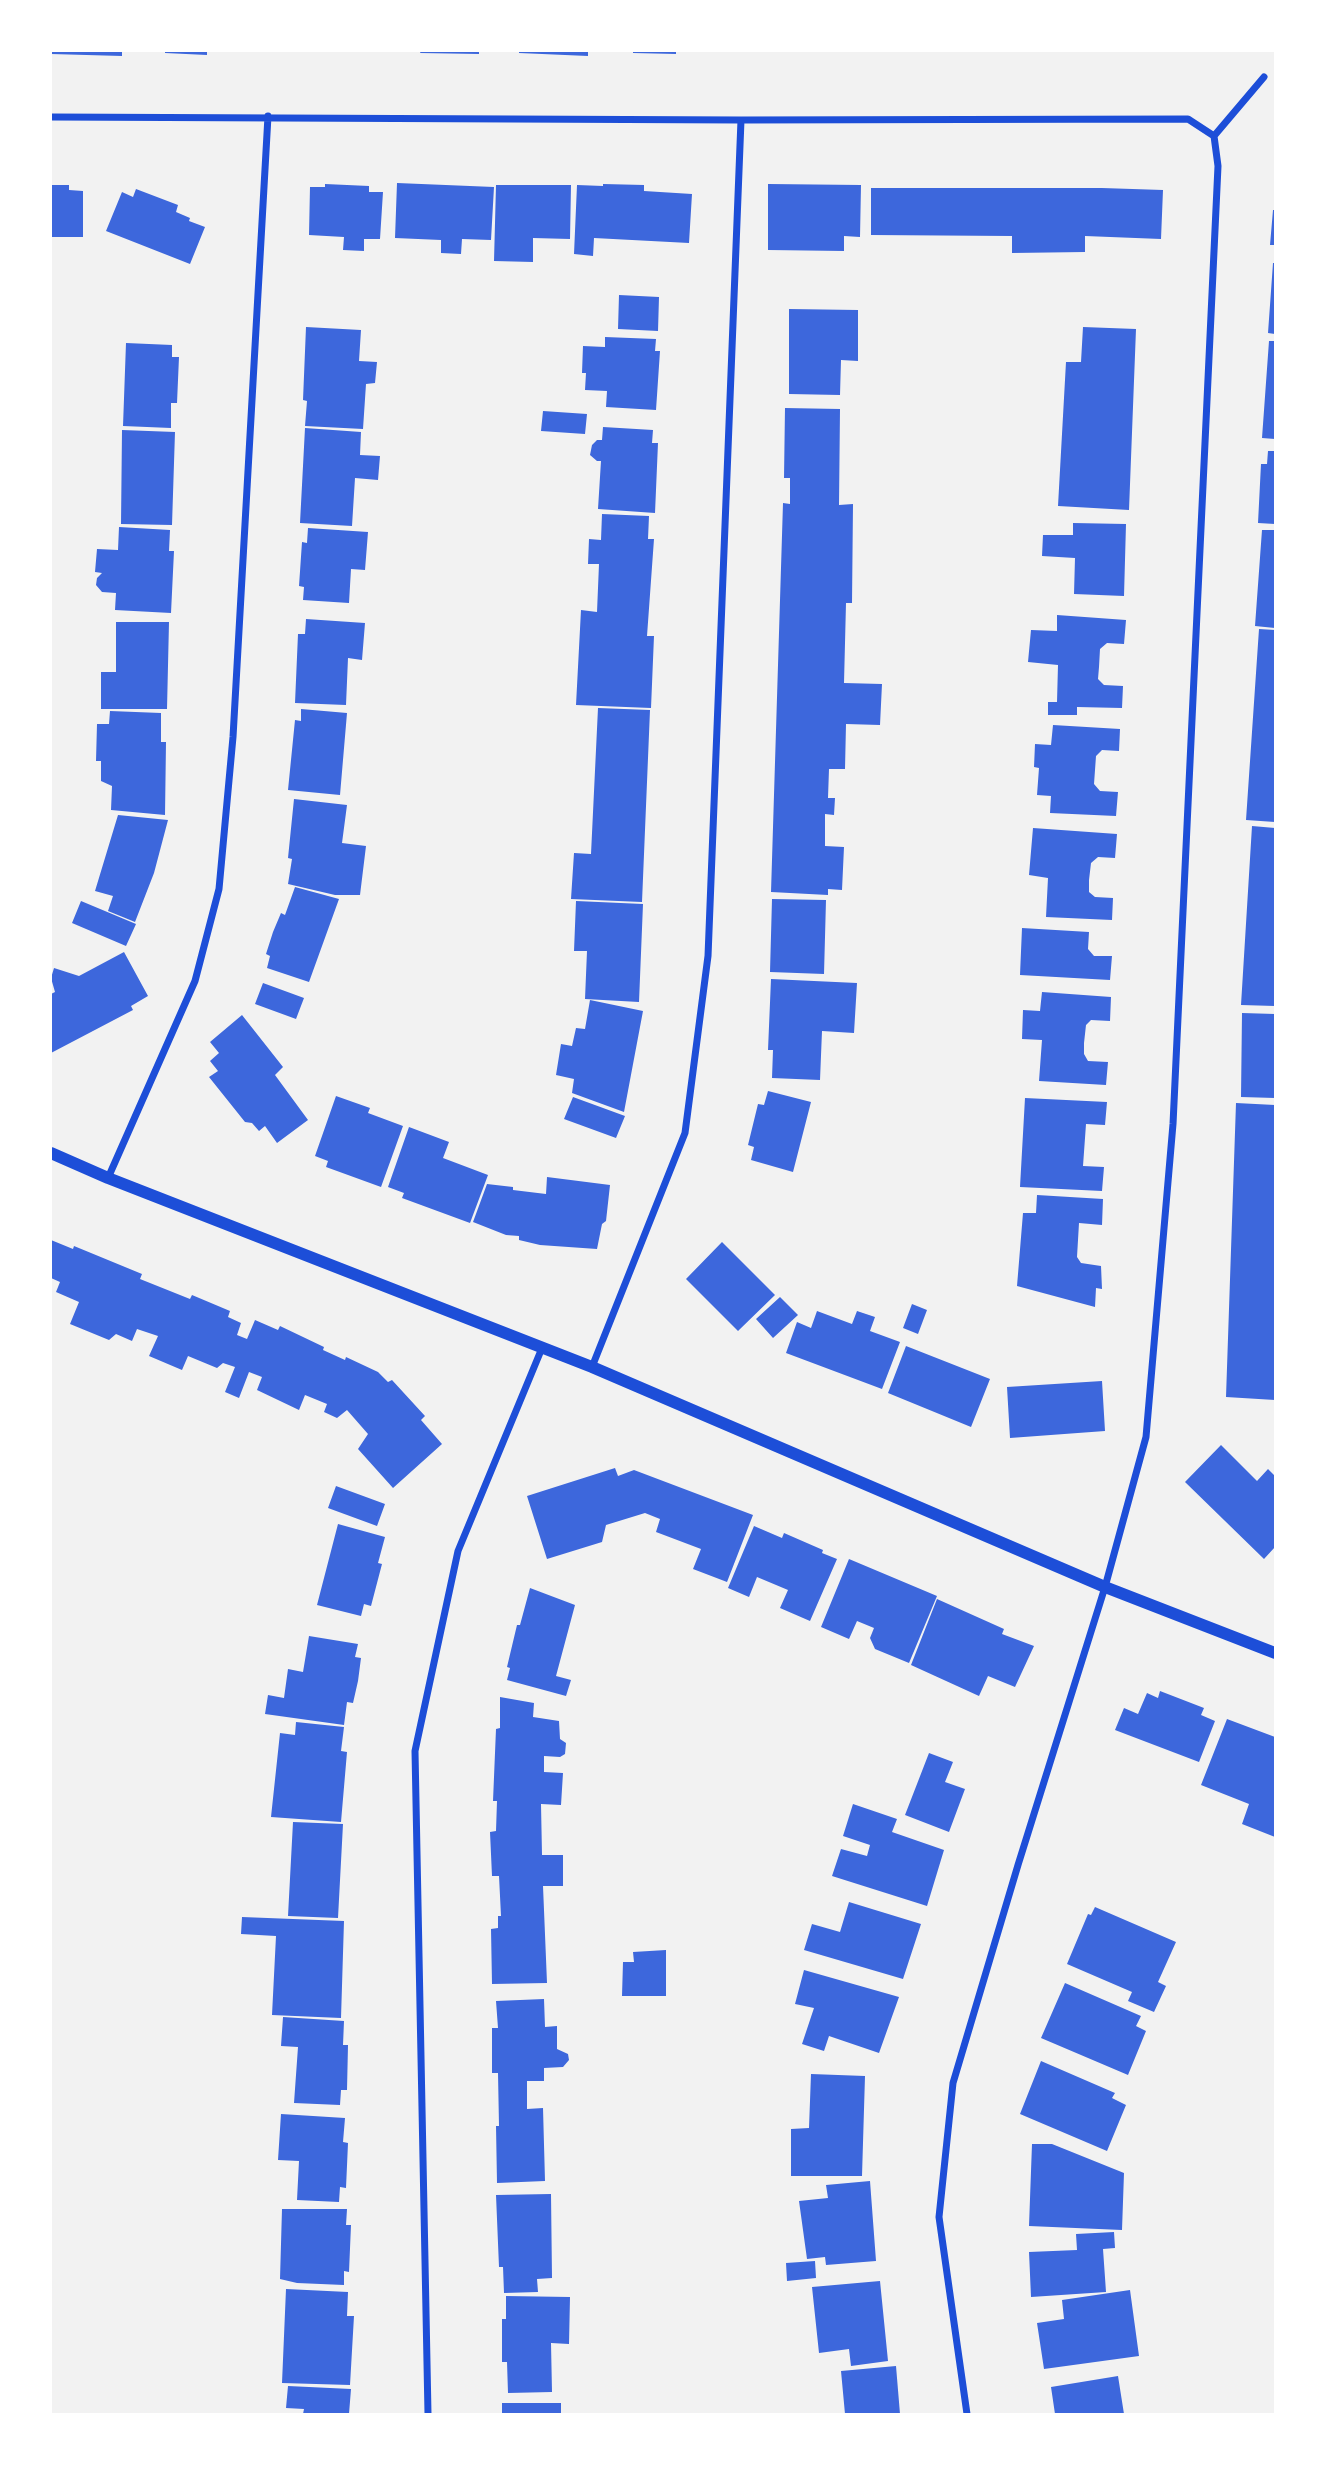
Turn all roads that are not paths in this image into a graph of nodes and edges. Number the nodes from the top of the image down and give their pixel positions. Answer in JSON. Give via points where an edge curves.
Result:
{"nodes":[{"id":1,"x":1264,"y":77,"type":"dead end"},
{"id":2,"x":268,"y":116,"type":"junction"},
{"id":3,"x":51,"y":117,"type":"edge"},
{"id":4,"x":741,"y":120,"type":"junction"},
{"id":5,"x":1214,"y":136,"type":"junction"},
{"id":6,"x":51,"y":1153,"type":"edge"},
{"id":7,"x":108,"y":1178,"type":"junction"},
{"id":8,"x":542,"y":1348,"type":"junction"},
{"id":9,"x":592,"y":1367,"type":"junction"},
{"id":10,"x":1105,"y":1587,"type":"junction"},
{"id":11,"x":1275,"y":1653,"type":"edge"},
{"id":12,"x":428,"y":2414,"type":"edge"},
{"id":13,"x":967,"y":2414,"type":"edge"}],
"edges":[{"from":1,"to":5,"type":"street"},
{"from":2,"to":3,"type":"street"},
{"from":2,"to":4,"type":"street"},
{"from":2,"to":7,"type":"street","via":[[233,737],[219,889],[195,981]]},
{"from":4,"to":5,"type":"street","via":[[1188,119]]},
{"from":4,"to":9,"type":"street","via":[[708,956],[685,1133]]},
{"from":5,"to":10,"type":"street","via":[[1218,166],[1173,1124],[1146,1437]]},
{"from":6,"to":7,"type":"street"},
{"from":7,"to":8,"type":"street"},
{"from":8,"to":9,"type":"street"},
{"from":8,"to":12,"type":"street","via":[[458,1552],[415,1751]]},
{"from":9,"to":10,"type":"street"},
{"from":10,"to":11,"type":"street"},
{"from":10,"to":13,"type":"street","via":[[953,2083],[939,2217]]}]}
